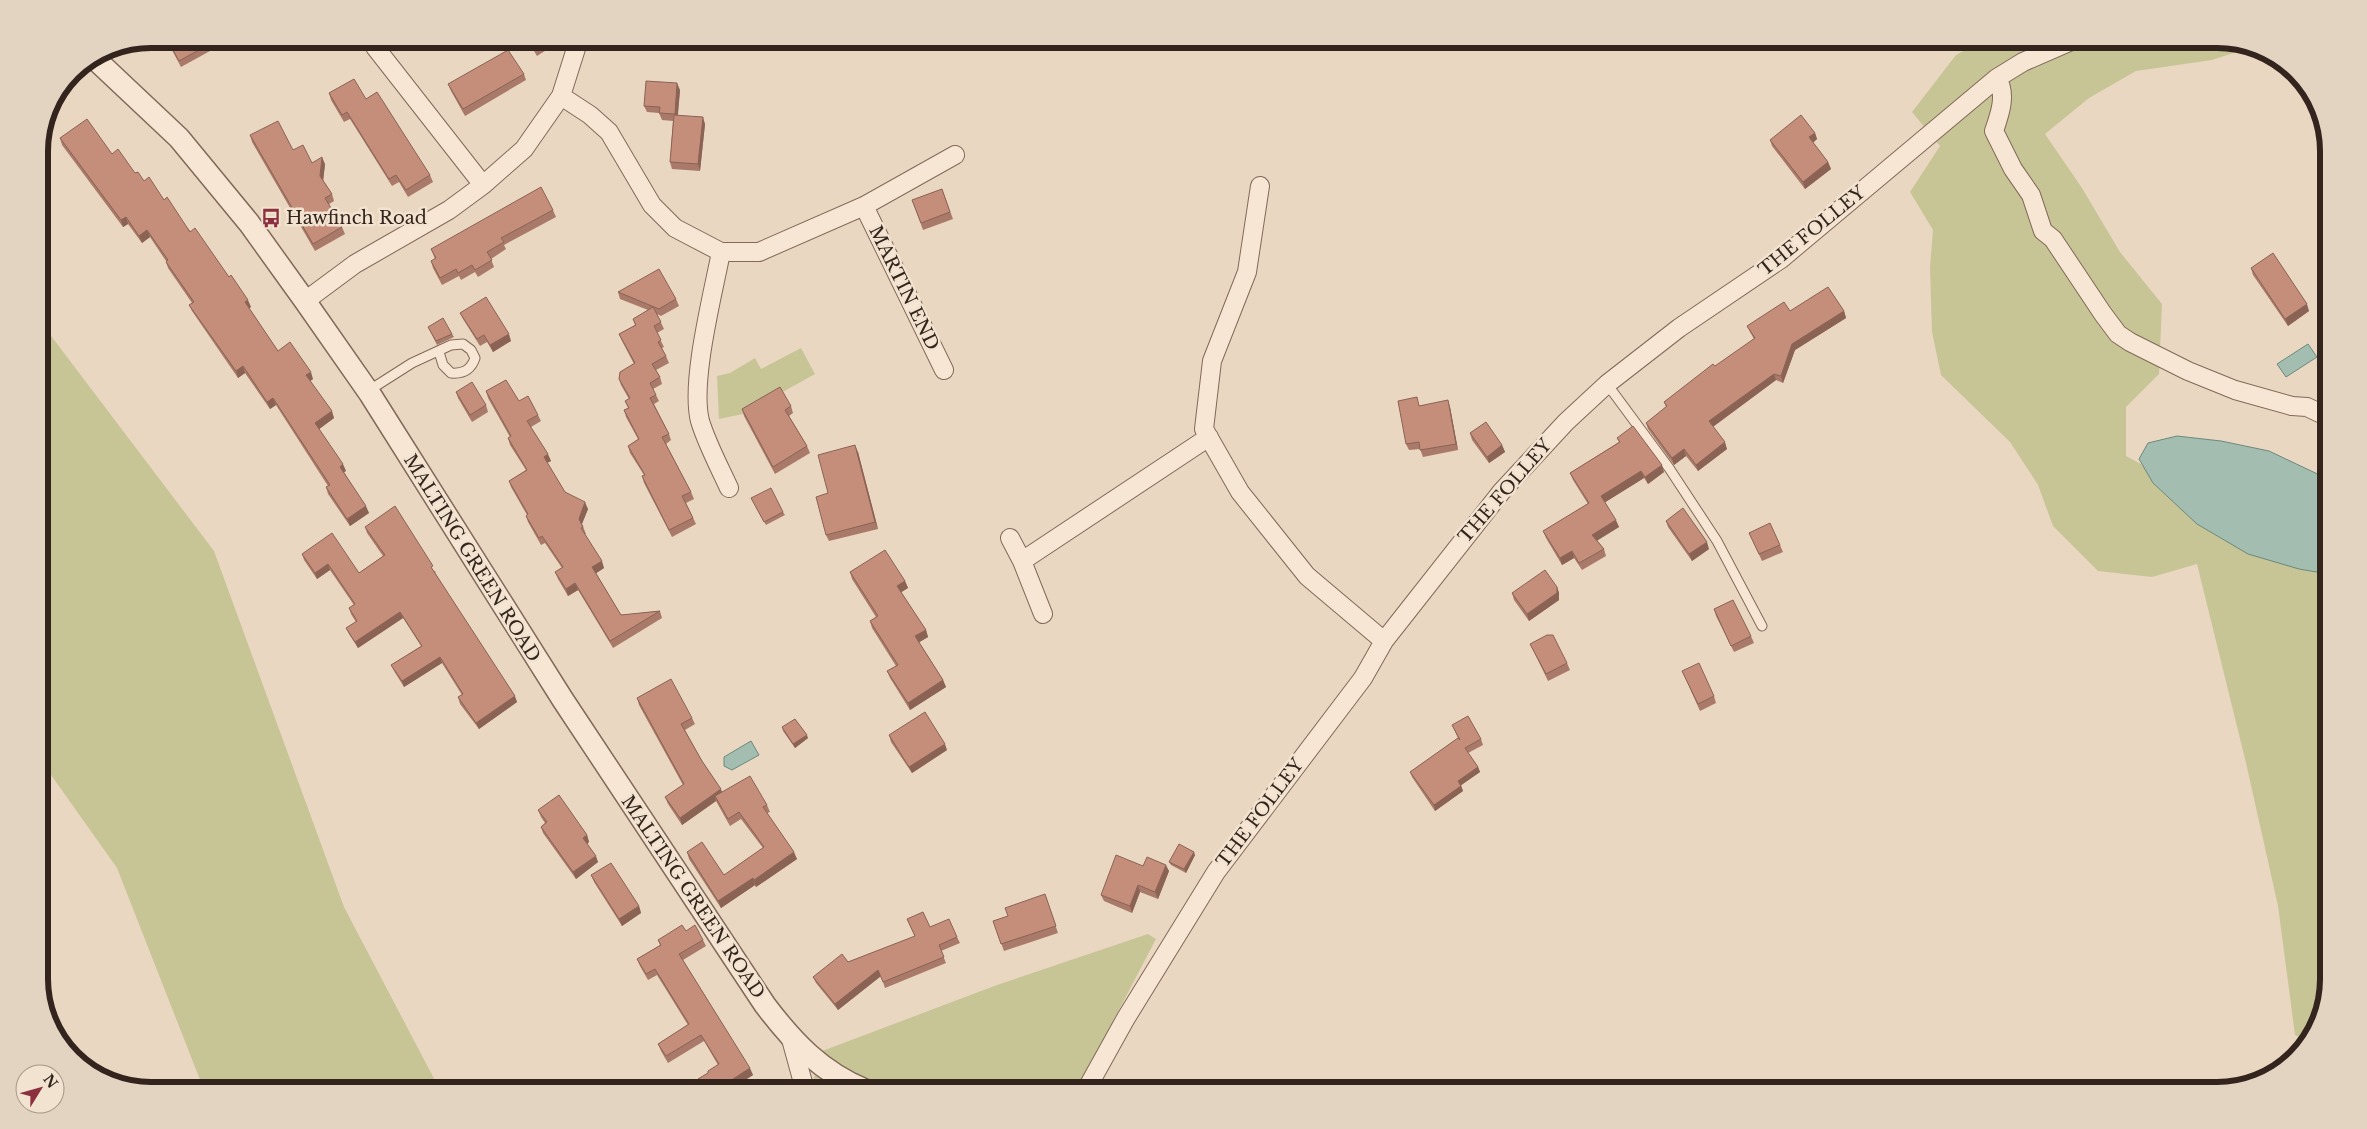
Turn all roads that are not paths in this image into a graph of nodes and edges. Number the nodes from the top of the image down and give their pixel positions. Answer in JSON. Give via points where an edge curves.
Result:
{"nodes":[{"id":1,"x":376,"y":48,"type":"edge"},
{"id":2,"x":576,"y":48,"type":"edge"},
{"id":3,"x":2055,"y":48,"type":"edge"},
{"id":4,"x":98,"y":62,"type":"edge"},
{"id":5,"x":1997,"y":78,"type":"junction"},
{"id":6,"x":561,"y":96,"type":"junction"},
{"id":7,"x":955,"y":155,"type":"dead end"},
{"id":8,"x":483,"y":185,"type":"junction"},
{"id":9,"x":1260,"y":186,"type":"dead end"},
{"id":10,"x":864,"y":206,"type":"junction"},
{"id":11,"x":721,"y":252,"type":"junction"},
{"id":12,"x":305,"y":301,"type":"junction"},
{"id":13,"x":439,"y":352,"type":"dead end"},
{"id":14,"x":944,"y":370,"type":"dead end"},
{"id":15,"x":1607,"y":384,"type":"junction"},
{"id":16,"x":368,"y":392,"type":"junction"},
{"id":17,"x":2319,"y":413,"type":"edge"},
{"id":18,"x":1209,"y":437,"type":"junction"},
{"id":19,"x":729,"y":488,"type":"dead end"},
{"id":20,"x":1010,"y":538,"type":"dead end"},
{"id":21,"x":1022,"y":561,"type":"junction"},
{"id":22,"x":1043,"y":614,"type":"dead end"},
{"id":23,"x":1762,"y":626,"type":"dead end"},
{"id":24,"x":1384,"y":641,"type":"junction"},
{"id":25,"x":791,"y":1039,"type":"junction"},
{"id":26,"x":803,"y":1082,"type":"edge"},
{"id":27,"x":851,"y":1082,"type":"edge"},
{"id":28,"x":1090,"y":1082,"type":"edge"}],
"edges":[{"from":1,"to":8,"type":"street"},
{"from":2,"to":6,"type":"street"},
{"from":3,"to":5,"type":"street","name":"THE FOLLEY"},
{"from":4,"to":12,"type":"street","name":"MALTING GREEN ROAD","via":[[179,138],[249,223]]},
{"from":5,"to":15,"type":"street","name":"THE FOLLEY","via":[[1781,259],[1679,328]]},
{"from":5,"to":17,"type":"street","via":[[2002,87],[2000,113],[1994,131],[2031,196],[2043,231],[2053,239],[2118,334],[2150,354],[2235,390]]},
{"from":6,"to":8,"type":"street","via":[[524,149]]},
{"from":6,"to":11,"type":"street","via":[[609,132],[652,205],[675,228]]},
{"from":7,"to":10,"type":"street"},
{"from":8,"to":12,"type":"street","via":[[449,210],[355,264]]},
{"from":9,"to":18,"type":"street","via":[[1248,272],[1212,361],[1204,429]]},
{"from":10,"to":11,"type":"street","via":[[759,252]]},
{"from":10,"to":14,"type":"street","name":"MARTIN END"},
{"from":11,"to":19,"type":"street","via":[[700,367],[698,397],[702,427]]},
{"from":12,"to":16,"type":"street","name":"MALTING GREEN ROAD"},
{"from":13,"to":16,"type":"lane","via":[[412,363]]},
{"from":15,"to":23,"type":"lane","via":[[1669,468],[1717,541]]},
{"from":15,"to":24,"type":"street","name":"THE FOLLEY","via":[[1502,490]]},
{"from":16,"to":25,"type":"street","name":"MALTING GREEN ROAD","via":[[562,700],[765,1005]]},
{"from":18,"to":21,"type":"street"},
{"from":18,"to":24,"type":"street","via":[[1240,492],[1307,576]]},
{"from":20,"to":21,"type":"street"},
{"from":21,"to":22,"type":"street"},
{"from":24,"to":28,"type":"street","name":"THE FOLLEY","via":[[1363,678],[1216,872]]},
{"from":25,"to":26,"type":"street","name":"MALTING GREEN ROAD"},
{"from":25,"to":27,"type":"street","via":[[817,1062]]}]}
